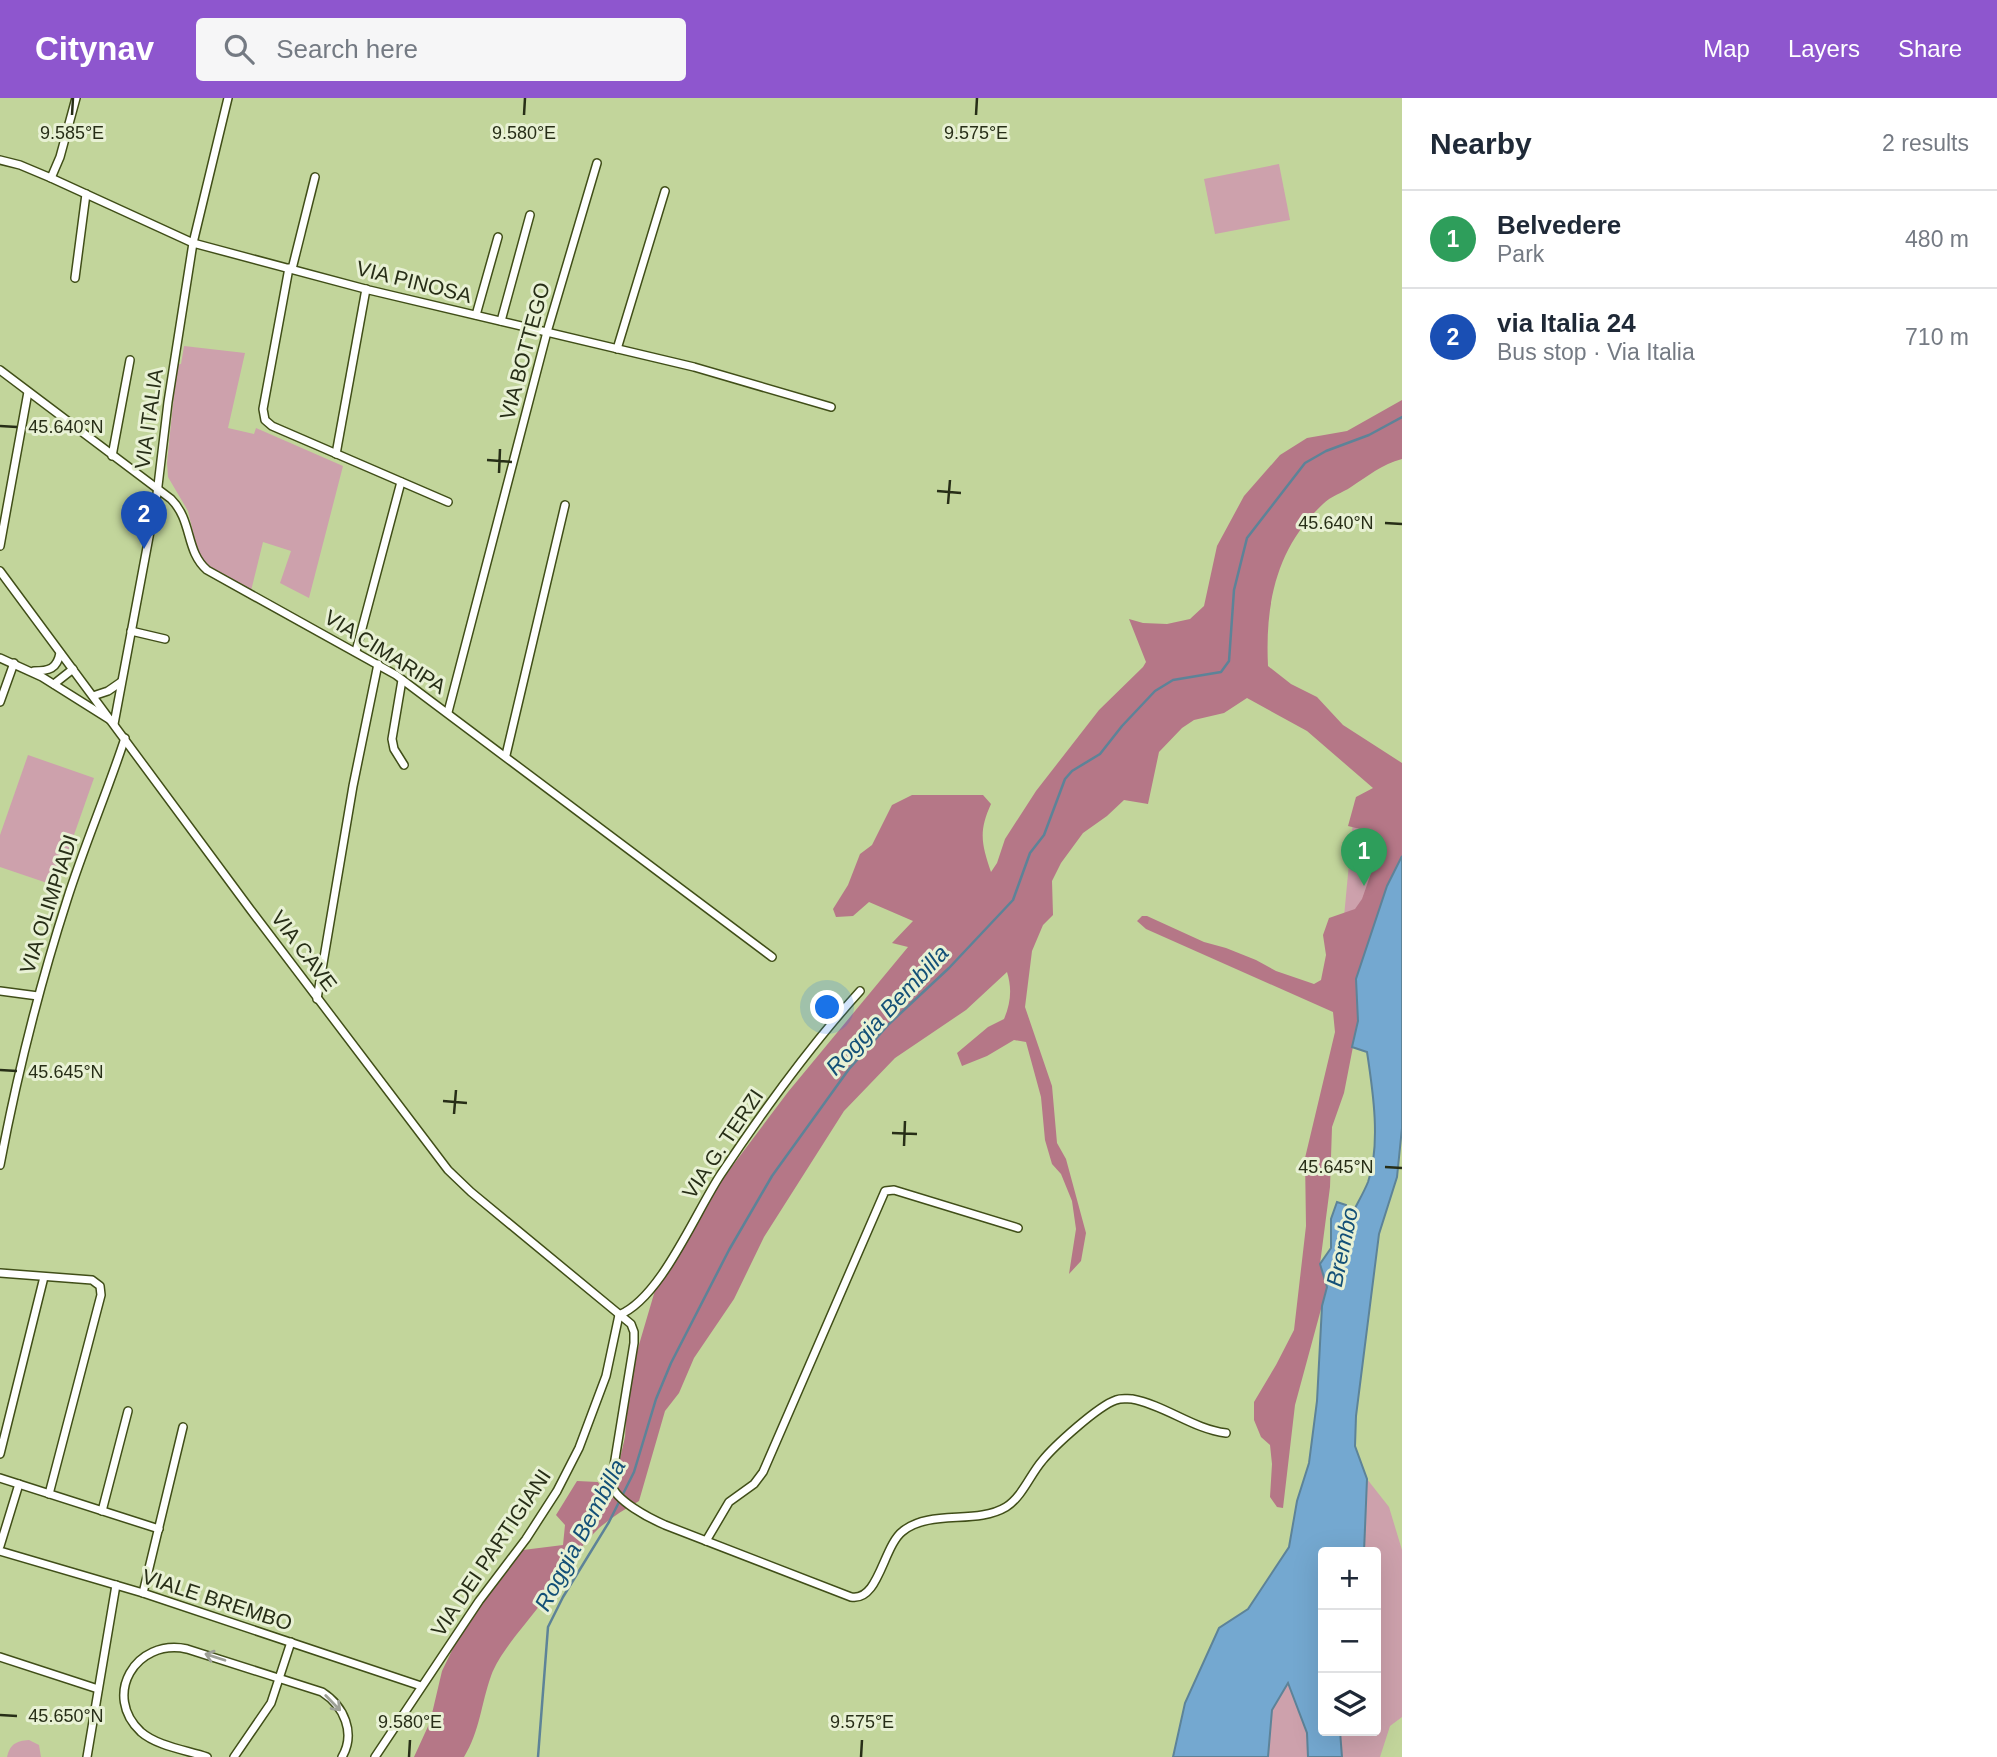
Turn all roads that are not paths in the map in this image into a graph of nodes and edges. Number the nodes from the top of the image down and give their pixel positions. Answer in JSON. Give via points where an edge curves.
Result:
{"nodes":[{"id":1,"x":76,"y":98,"type":"edge"},
{"id":2,"x":228,"y":98,"type":"edge"},
{"id":3,"x":0,"y":160,"type":"edge"},
{"id":4,"x":597,"y":163,"type":"dead end"},
{"id":5,"x":315,"y":177,"type":"dead end"},
{"id":6,"x":51,"y":178,"type":"junction"},
{"id":7,"x":665,"y":191,"type":"dead end"},
{"id":8,"x":86,"y":194,"type":"junction"},
{"id":9,"x":530,"y":215,"type":"dead end"},
{"id":10,"x":498,"y":237,"type":"dead end"},
{"id":11,"x":193,"y":243,"type":"junction"},
{"id":12,"x":290,"y":269,"type":"junction"},
{"id":13,"x":75,"y":278,"type":"dead end"},
{"id":14,"x":366,"y":289,"type":"junction"},
{"id":15,"x":476,"y":315,"type":"junction"},
{"id":16,"x":501,"y":321,"type":"junction"},
{"id":17,"x":547,"y":332,"type":"junction"},
{"id":18,"x":617,"y":349,"type":"junction"},
{"id":19,"x":130,"y":360,"type":"dead end"},
{"id":20,"x":0,"y":370,"type":"edge"},
{"id":21,"x":28,"y":392,"type":"junction"},
{"id":22,"x":831,"y":407,"type":"dead end"},
{"id":23,"x":336,"y":454,"type":"junction"},
{"id":24,"x":112,"y":456,"type":"junction"},
{"id":25,"x":401,"y":482,"type":"junction"},
{"id":26,"x":158,"y":488,"type":"junction"},
{"id":27,"x":448,"y":502,"type":"dead end"},
{"id":28,"x":565,"y":505,"type":"dead end"},
{"id":29,"x":0,"y":546,"type":"edge"},
{"id":30,"x":0,"y":571,"type":"edge"},
{"id":31,"x":131,"y":631,"type":"junction"},
{"id":32,"x":165,"y":639,"type":"dead end"},
{"id":33,"x":356,"y":651,"type":"junction"},
{"id":34,"x":60,"y":653,"type":"junction"},
{"id":35,"x":0,"y":658,"type":"edge"},
{"id":36,"x":14,"y":663,"type":"junction"},
{"id":37,"x":378,"y":664,"type":"junction"},
{"id":38,"x":73,"y":669,"type":"junction"},
{"id":39,"x":30,"y":670,"type":"junction"},
{"id":40,"x":402,"y":680,"type":"junction"},
{"id":41,"x":121,"y":682,"type":"junction"},
{"id":42,"x":54,"y":684,"type":"junction"},
{"id":43,"x":93,"y":696,"type":"junction"},
{"id":44,"x":0,"y":702,"type":"edge"},
{"id":45,"x":448,"y":712,"type":"junction"},
{"id":46,"x":113,"y":722,"type":"junction"},
{"id":47,"x":125,"y":738,"type":"junction"},
{"id":48,"x":506,"y":755,"type":"junction"},
{"id":49,"x":404,"y":765,"type":"dead end"},
{"id":50,"x":772,"y":957,"type":"dead end"},
{"id":51,"x":0,"y":991,"type":"edge"},
{"id":52,"x":860,"y":991,"type":"dead end"},
{"id":53,"x":37,"y":996,"type":"junction"},
{"id":54,"x":317,"y":999,"type":"junction"},
{"id":55,"x":0,"y":1165,"type":"edge"},
{"id":56,"x":1018,"y":1228,"type":"dead end"},
{"id":57,"x":0,"y":1273,"type":"edge"},
{"id":58,"x":44,"y":1277,"type":"junction"},
{"id":59,"x":619,"y":1315,"type":"junction"},
{"id":60,"x":128,"y":1411,"type":"dead end"},
{"id":61,"x":183,"y":1427,"type":"dead end"},
{"id":62,"x":1226,"y":1433,"type":"dead end"},
{"id":63,"x":0,"y":1454,"type":"edge"},
{"id":64,"x":0,"y":1478,"type":"edge"},
{"id":65,"x":19,"y":1485,"type":"junction"},
{"id":66,"x":49,"y":1494,"type":"junction"},
{"id":67,"x":102,"y":1511,"type":"junction"},
{"id":68,"x":159,"y":1529,"type":"junction"},
{"id":69,"x":706,"y":1541,"type":"junction"},
{"id":70,"x":0,"y":1549,"type":"edge"},
{"id":71,"x":116,"y":1585,"type":"junction"},
{"id":72,"x":143,"y":1593,"type":"junction"},
{"id":73,"x":291,"y":1643,"type":"junction"},
{"id":74,"x":0,"y":1657,"type":"edge"},
{"id":75,"x":280,"y":1678,"type":"junction"},
{"id":76,"x":421,"y":1686,"type":"junction"},
{"id":77,"x":98,"y":1689,"type":"junction"},
{"id":78,"x":345,"y":1756,"type":"edge"},
{"id":79,"x":87,"y":1757,"type":"edge"},
{"id":80,"x":207,"y":1757,"type":"edge"},
{"id":81,"x":234,"y":1757,"type":"edge"},
{"id":82,"x":375,"y":1757,"type":"edge"}],
"edges":[{"from":1,"to":6,"type":"street"},
{"from":2,"to":11,"type":"street","name":"VIA ITALIA"},
{"from":3,"to":6,"type":"street","name":"VIA PINOSA"},
{"from":4,"to":17,"type":"street","name":"VIA BOTTEGO"},
{"from":5,"to":12,"type":"street"},
{"from":6,"to":8,"type":"street","name":"VIA PINOSA"},
{"from":7,"to":18,"type":"street"},
{"from":8,"to":11,"type":"street","name":"VIA PINOSA"},
{"from":8,"to":13,"type":"street"},
{"from":9,"to":16,"type":"street"},
{"from":10,"to":15,"type":"street"},
{"from":11,"to":12,"type":"street","name":"VIA PINOSA"},
{"from":11,"to":26,"type":"street","name":"VIA ITALIA"},
{"from":12,"to":14,"type":"street","name":"VIA PINOSA"},
{"from":12,"to":23,"type":"street","via":[[264,417],[270,425]]},
{"from":14,"to":15,"type":"street","name":"VIA PINOSA"},
{"from":14,"to":23,"type":"street"},
{"from":15,"to":16,"type":"street","name":"VIA PINOSA"},
{"from":16,"to":17,"type":"street","name":"VIA PINOSA"},
{"from":17,"to":18,"type":"street","name":"VIA PINOSA"},
{"from":17,"to":45,"type":"street","name":"VIA BOTTEGO"},
{"from":18,"to":22,"type":"street","name":"VIA PINOSA"},
{"from":19,"to":24,"type":"street"},
{"from":20,"to":21,"type":"street","name":"VIA CIMARIPA"},
{"from":21,"to":24,"type":"street","name":"VIA CIMARIPA"},
{"from":21,"to":29,"type":"street"},
{"from":23,"to":25,"type":"street"},
{"from":24,"to":26,"type":"street","name":"VIA CIMARIPA"},
{"from":25,"to":27,"type":"street"},
{"from":25,"to":33,"type":"street"},
{"from":26,"to":31,"type":"street","name":"VIA ITALIA"},
{"from":26,"to":33,"type":"street","name":"VIA CIMARIPA","via":[[182,513],[194,555],[207,570]]},
{"from":28,"to":48,"type":"street"},
{"from":30,"to":34,"type":"street","name":"VIA CAVE"},
{"from":31,"to":32,"type":"street"},
{"from":31,"to":41,"type":"street","name":"VIA ITALIA"},
{"from":33,"to":37,"type":"street","name":"VIA CIMARIPA"},
{"from":34,"to":38,"type":"street","name":"VIA CAVE"},
{"from":34,"to":39,"type":"street","via":[[52,669]]},
{"from":35,"to":36,"type":"street"},
{"from":36,"to":39,"type":"street"},
{"from":36,"to":44,"type":"street"},
{"from":37,"to":40,"type":"street","name":"VIA CIMARIPA"},
{"from":37,"to":54,"type":"street"},
{"from":38,"to":42,"type":"street"},
{"from":38,"to":43,"type":"street","name":"VIA CAVE"},
{"from":39,"to":42,"type":"street"},
{"from":40,"to":45,"type":"street","name":"VIA CIMARIPA"},
{"from":40,"to":49,"type":"street","via":[[392,739]]},
{"from":41,"to":43,"type":"street"},
{"from":41,"to":46,"type":"street","name":"VIA ITALIA"},
{"from":42,"to":46,"type":"street"},
{"from":43,"to":46,"type":"street","name":"VIA CAVE"},
{"from":45,"to":48,"type":"street","name":"VIA CIMARIPA"},
{"from":46,"to":47,"type":"street","name":"VIA CAVE"},
{"from":47,"to":53,"type":"street","name":"VIA OLIMPIADI"},
{"from":47,"to":54,"type":"street","name":"VIA CAVE"},
{"from":48,"to":50,"type":"street","name":"VIA CIMARIPA"},
{"from":51,"to":53,"type":"street"},
{"from":52,"to":59,"type":"street","name":"VIA G. TERZI","via":[[722,1173],[643,1299]]},
{"from":53,"to":55,"type":"street","name":"VIA OLIMPIADI"},
{"from":54,"to":59,"type":"street","name":"VIA CAVE","via":[[453,1175]]},
{"from":56,"to":69,"type":"street","via":[[885,1191],[762,1474],[729,1502]]},
{"from":57,"to":58,"type":"street"},
{"from":58,"to":63,"type":"street"},
{"from":58,"to":66,"type":"street","via":[[94,1280],[101,1294]]},
{"from":59,"to":69,"type":"street","via":[[631,1324],[634,1337],[612,1489],[653,1520]]},
{"from":59,"to":76,"type":"street","name":"VIA DEI PARTIGIANI","via":[[608,1370],[568,1472],[541,1518]]},
{"from":60,"to":67,"type":"street"},
{"from":61,"to":68,"type":"street"},
{"from":62,"to":69,"type":"street","via":[[1144,1403],[1115,1400],[1048,1454],[1007,1506],[920,1523],[901,1533],[871,1590],[862,1597],[851,1597]]},
{"from":64,"to":65,"type":"street"},
{"from":65,"to":66,"type":"street"},
{"from":65,"to":70,"type":"street"},
{"from":66,"to":67,"type":"street"},
{"from":67,"to":68,"type":"street"},
{"from":68,"to":72,"type":"street"},
{"from":70,"to":71,"type":"street","name":"VIALE BREMBO"},
{"from":71,"to":72,"type":"street","name":"VIALE BREMBO"},
{"from":71,"to":77,"type":"street"},
{"from":72,"to":73,"type":"street","name":"VIALE BREMBO"},
{"from":73,"to":75,"type":"street"},
{"from":73,"to":76,"type":"street","name":"VIALE BREMBO"},
{"from":74,"to":77,"type":"street"},
{"from":75,"to":78,"type":"street","one_way":true,"via":[[319,1691],[335,1703],[348,1731]]},
{"from":75,"to":80,"type":"street","one_way":true,"via":[[175,1647],[153,1650],[135,1665],[126,1682],[125,1697],[138,1728],[154,1740]]},
{"from":75,"to":81,"type":"street","via":[[267,1711]]},
{"from":76,"to":82,"type":"street","name":"VIA DEI PARTIGIANI"},
{"from":77,"to":79,"type":"street"}]}
